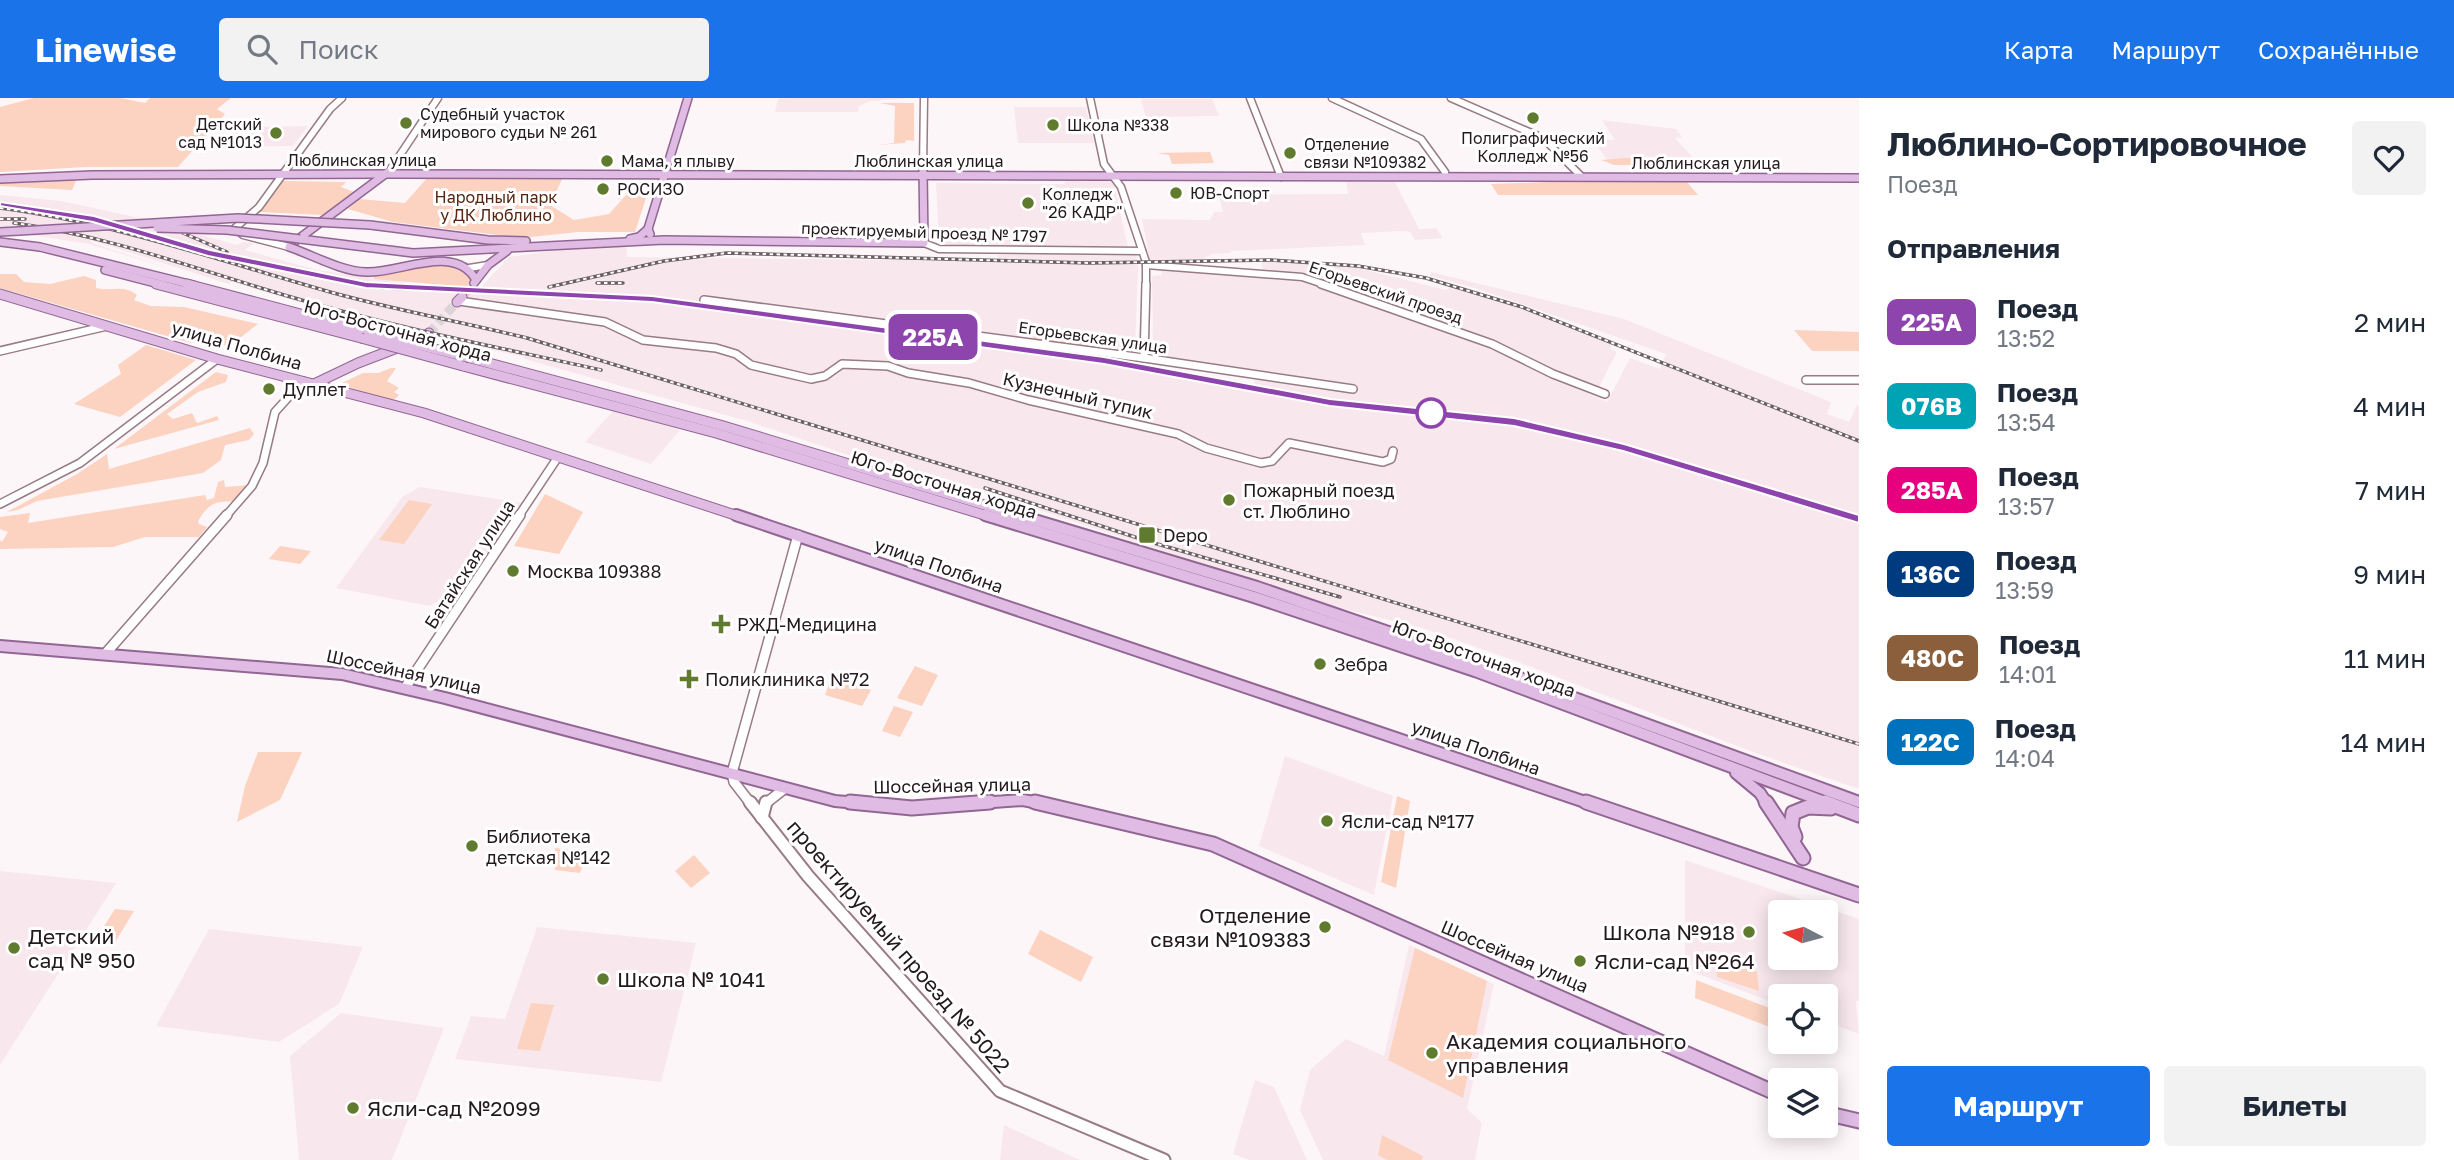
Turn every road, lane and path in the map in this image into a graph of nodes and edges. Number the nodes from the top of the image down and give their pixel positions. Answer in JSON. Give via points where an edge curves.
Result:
{"nodes":[{"id":1,"x":342,"y":98,"type":"edge"},
{"id":2,"x":438,"y":98,"type":"edge"},
{"id":3,"x":688,"y":98,"type":"edge"},
{"id":4,"x":924,"y":98,"type":"edge"},
{"id":5,"x":1090,"y":98,"type":"edge"},
{"id":6,"x":1250,"y":98,"type":"edge"},
{"id":7,"x":1332,"y":98,"type":"edge"},
{"id":8,"x":1451,"y":98,"type":"edge"},
{"id":9,"x":284,"y":172,"type":"junction"},
{"id":10,"x":388,"y":172,"type":"junction"},
{"id":11,"x":667,"y":172,"type":"junction"},
{"id":12,"x":1445,"y":172,"type":"junction"},
{"id":13,"x":923,"y":173,"type":"junction"},
{"id":14,"x":1112,"y":173,"type":"junction"},
{"id":15,"x":1281,"y":174,"type":"junction"},
{"id":16,"x":1580,"y":175,"type":"junction"},
{"id":17,"x":1859,"y":175,"type":"edge"},
{"id":18,"x":0,"y":177,"type":"edge"},
{"id":19,"x":648,"y":229,"type":"junction"},
{"id":20,"x":0,"y":232,"type":"edge"},
{"id":21,"x":300,"y":239,"type":"junction"},
{"id":22,"x":664,"y":240,"type":"junction"},
{"id":23,"x":0,"y":241,"type":"edge"},
{"id":24,"x":924,"y":243,"type":"junction"},
{"id":25,"x":289,"y":247,"type":"junction"},
{"id":26,"x":0,"y":248,"type":"edge"},
{"id":27,"x":519,"y":248,"type":"junction"},
{"id":28,"x":1142,"y":251,"type":"junction"},
{"id":29,"x":308,"y":252,"type":"junction"},
{"id":30,"x":488,"y":265,"type":"junction"},
{"id":31,"x":1146,"y":265,"type":"junction"},
{"id":32,"x":469,"y":268,"type":"junction"},
{"id":33,"x":0,"y":294,"type":"edge"},
{"id":34,"x":704,"y":299,"type":"dead end"},
{"id":35,"x":459,"y":300,"type":"dead end"},
{"id":36,"x":107,"y":326,"type":"junction"},
{"id":37,"x":365,"y":335,"type":"junction"},
{"id":38,"x":426,"y":336,"type":"tunnel mouth"},
{"id":39,"x":0,"y":351,"type":"edge"},
{"id":40,"x":1144,"y":358,"type":"junction"},
{"id":41,"x":217,"y":359,"type":"junction"},
{"id":42,"x":466,"y":362,"type":"junction"},
{"id":43,"x":1806,"y":380,"type":"dead end"},
{"id":44,"x":1859,"y":380,"type":"edge"},
{"id":45,"x":303,"y":381,"type":"junction"},
{"id":46,"x":314,"y":384,"type":"junction"},
{"id":47,"x":1353,"y":389,"type":"dead end"},
{"id":48,"x":1605,"y":394,"type":"dead end"},
{"id":49,"x":1393,"y":451,"type":"dead end"},
{"id":50,"x":558,"y":457,"type":"junction"},
{"id":51,"x":0,"y":504,"type":"edge"},
{"id":52,"x":798,"y":535,"type":"junction"},
{"id":53,"x":0,"y":646,"type":"edge"},
{"id":54,"x":106,"y":653,"type":"junction"},
{"id":55,"x":405,"y":688,"type":"junction"},
{"id":56,"x":1711,"y":760,"type":"junction"},
{"id":57,"x":732,"y":773,"type":"junction"},
{"id":58,"x":784,"y":789,"type":"junction"},
{"id":59,"x":1859,"y":802,"type":"edge"},
{"id":60,"x":1853,"y":813,"type":"edge"},
{"id":61,"x":762,"y":818,"type":"junction"},
{"id":62,"x":1803,"y":858,"type":"junction"},
{"id":63,"x":1811,"y":878,"type":"junction"},
{"id":64,"x":1859,"y":895,"type":"edge"},
{"id":65,"x":1768,"y":1090,"type":"edge"},
{"id":66,"x":1838,"y":1116,"type":"edge"},
{"id":67,"x":1859,"y":1121,"type":"edge"},
{"id":68,"x":1164,"y":1160,"type":"edge"}],
"edges":[{"from":1,"to":9,"type":"street"},
{"from":2,"to":10,"type":"street"},
{"from":3,"to":11,"type":"main road"},
{"from":4,"to":13,"type":"street"},
{"from":5,"to":14,"type":"street","via":[[1104,164]]},
{"from":6,"to":15,"type":"street"},
{"from":7,"to":12,"type":"street","via":[[1421,139]]},
{"from":8,"to":16,"type":"street","via":[[1536,135]]},
{"from":9,"to":10,"type":"main road","name":"Люблинская улица"},
{"from":9,"to":18,"type":"main road","name":"Люблинская улица"},
{"from":9,"to":25,"type":"street","via":[[235,230]]},
{"from":10,"to":11,"type":"main road","name":"Люблинская улица"},
{"from":10,"to":21,"type":"main road"},
{"from":11,"to":13,"type":"main road","name":"Люблинская улица"},
{"from":11,"to":19,"type":"main road"},
{"from":12,"to":15,"type":"main road","name":"Люблинская улица"},
{"from":12,"to":16,"type":"main road","name":"Люблинская улица"},
{"from":13,"to":14,"type":"main road","name":"Люблинская улица"},
{"from":13,"to":24,"type":"main road"},
{"from":14,"to":15,"type":"main road","name":"Люблинская улица"},
{"from":14,"to":28,"type":"street","via":[[1122,189]]},
{"from":15,"to":16,"type":"main road","name":"Люблинская улица"},
{"from":16,"to":17,"type":"main road","name":"Люблинская улица"},
{"from":19,"to":20,"type":"main road","bridge":true,"via":[[629,239],[538,242],[315,219],[251,217]]},
{"from":19,"to":22,"type":"main road","via":[[651,236]]},
{"from":21,"to":25,"type":"main road"},
{"from":21,"to":29,"type":"main road","via":[[295,245]]},
{"from":22,"to":24,"type":"main road","name":"проектируемый проезд № 1797"},
{"from":22,"to":27,"type":"main road","name":"проектируемый проезд № 1797"},
{"from":23,"to":27,"type":"main road","name":"проектируемый проезд № 1797","bridge":true,"via":[[133,229],[201,229],[413,253]]},
{"from":23,"to":37,"type":"main road","name":"Юго-Восточная хорда","via":[[162,276]]},
{"from":24,"to":28,"type":"street","name":"проектируемый проезд № 1797","via":[[939,249]]},
{"from":25,"to":29,"type":"main road"},
{"from":26,"to":37,"type":"main road","name":"Юго-Восточная хорда"},
{"from":27,"to":30,"type":"main road","via":[[502,253]]},
{"from":28,"to":31,"type":"street"},
{"from":29,"to":32,"type":"main road","via":[[366,272],[442,261]]},
{"from":30,"to":32,"type":"street"},
{"from":30,"to":32,"type":"main road","via":[[474,282]]},
{"from":31,"to":40,"type":"street"},
{"from":31,"to":48,"type":"street","name":"Егорьевский проезд","via":[[1302,277],[1492,344]]},
{"from":33,"to":36,"type":"main road","name":"улица Полбина"},
{"from":34,"to":40,"type":"street","name":"Егорьевская улица"},
{"from":35,"to":49,"type":"street","name":"Кузнечный тупик","via":[[606,322],[643,341],[716,348],[751,365],[811,379],[842,364],[888,366],[1178,434],[1206,448],[1261,463],[1272,461],[1289,443],[1383,462],[1391,459]]},
{"from":36,"to":39,"type":"street"},
{"from":36,"to":41,"type":"main road","name":"улица Полбина"},
{"from":37,"to":42,"type":"main road","name":"Юго-Восточная хорда","bridge":true},
{"from":38,"to":46,"type":"main road"},
{"from":40,"to":47,"type":"street","name":"Егорьевская улица"},
{"from":41,"to":45,"type":"main road","name":"улица Полбина"},
{"from":41,"to":51,"type":"street","via":[[80,463]]},
{"from":42,"to":56,"type":"main road","name":"Юго-Восточная хорда","via":[[1254,597],[1475,671]]},
{"from":42,"to":59,"type":"main road","name":"Юго-Восточная хорда","via":[[720,425],[1257,587]]},
{"from":43,"to":44,"type":"street"},
{"from":45,"to":46,"type":"main road","name":"улица Полбина"},
{"from":45,"to":54,"type":"street","via":[[275,412],[263,463],[252,486]]},
{"from":46,"to":50,"type":"main road","name":"улица Полбина","via":[[424,413]]},
{"from":50,"to":52,"type":"main road","name":"улица Полбина"},
{"from":50,"to":55,"type":"street","name":"Батайская улица"},
{"from":52,"to":57,"type":"street"},
{"from":52,"to":63,"type":"main road","name":"улица Полбина"},
{"from":53,"to":54,"type":"main road","name":"Шоссейная улица"},
{"from":54,"to":55,"type":"main road","name":"Шоссейная улица","via":[[342,674]]},
{"from":55,"to":57,"type":"main road","name":"Шоссейная улица"},
{"from":56,"to":60,"type":"main road","name":"Юго-Восточная хорда"},
{"from":56,"to":62,"type":"main road","via":[[1760,793]]},
{"from":57,"to":58,"type":"main road","name":"Шоссейная улица"},
{"from":57,"to":61,"type":"street","name":"проектируемый проезд № 5022"},
{"from":58,"to":61,"type":"street","name":"проектируемый проезд № 5022","via":[[766,801]]},
{"from":58,"to":65,"type":"main road","name":"Шоссейная улица","via":[[893,808],[1023,800],[1213,844]]},
{"from":60,"to":62,"type":"main road","via":[[1808,807],[1793,813],[1791,827]]},
{"from":61,"to":68,"type":"street","name":"проектируемый проезд № 5022","via":[[990,1082],[1033,1106]]},
{"from":62,"to":63,"type":"main road"},
{"from":63,"to":64,"type":"main road","name":"улица Полбина"},
{"from":66,"to":67,"type":"main road"}]}
